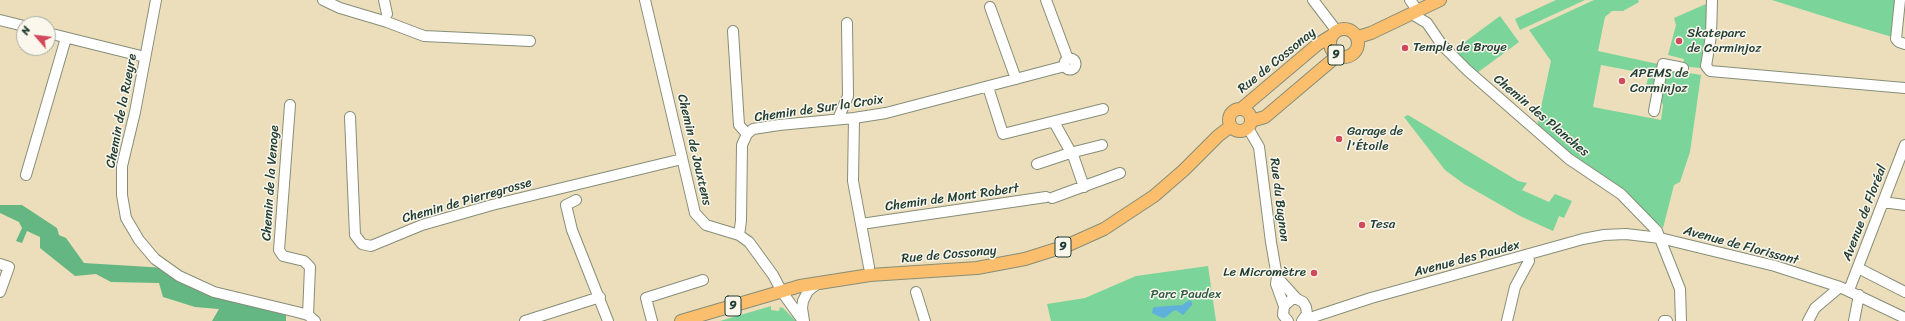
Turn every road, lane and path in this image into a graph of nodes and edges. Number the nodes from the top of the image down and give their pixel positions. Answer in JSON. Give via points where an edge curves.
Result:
{"nodes":[{"id":1,"x":156,"y":0,"type":"edge"},
{"id":2,"x":323,"y":0,"type":"edge"},
{"id":3,"x":384,"y":0,"type":"edge"},
{"id":4,"x":645,"y":0,"type":"edge"},
{"id":5,"x":1046,"y":0,"type":"edge"},
{"id":6,"x":1313,"y":0,"type":"edge"},
{"id":7,"x":1410,"y":0,"type":"edge"},
{"id":8,"x":1440,"y":0,"type":"edge"},
{"id":9,"x":1712,"y":0,"type":"edge"},
{"id":10,"x":1900,"y":0,"type":"edge"},
{"id":11,"x":990,"y":6,"type":"dead end"},
{"id":12,"x":1419,"y":10,"type":"junction"},
{"id":13,"x":387,"y":14,"type":"dead end"},
{"id":14,"x":0,"y":20,"type":"edge"},
{"id":15,"x":847,"y":23,"type":"dead end"},
{"id":16,"x":1427,"y":23,"type":"junction"},
{"id":17,"x":16,"y":24,"type":"edge"},
{"id":18,"x":733,"y":31,"type":"dead end"},
{"id":19,"x":1333,"y":33,"type":"junction"},
{"id":20,"x":56,"y":35,"type":"edge"},
{"id":21,"x":1358,"y":37,"type":"junction"},
{"id":22,"x":66,"y":38,"type":"junction"},
{"id":23,"x":530,"y":41,"type":"dead end"},
{"id":24,"x":1905,"y":44,"type":"edge"},
{"id":25,"x":1336,"y":56,"type":"junction"},
{"id":26,"x":146,"y":57,"type":"junction"},
{"id":27,"x":1682,"y":68,"type":"dead end"},
{"id":28,"x":1016,"y":79,"type":"junction"},
{"id":29,"x":988,"y":87,"type":"junction"},
{"id":30,"x":1905,"y":88,"type":"edge"},
{"id":31,"x":290,"y":104,"type":"dead end"},
{"id":32,"x":1103,"y":109,"type":"dead end"},
{"id":33,"x":1241,"y":109,"type":"junction"},
{"id":34,"x":1654,"y":111,"type":"dead end"},
{"id":35,"x":350,"y":118,"type":"dead end"},
{"id":36,"x":854,"y":118,"type":"junction"},
{"id":37,"x":838,"y":119,"type":"junction"},
{"id":38,"x":1054,"y":122,"type":"junction"},
{"id":39,"x":1249,"y":125,"type":"junction"},
{"id":40,"x":1231,"y":126,"type":"junction"},
{"id":41,"x":747,"y":134,"type":"junction"},
{"id":42,"x":1102,"y":145,"type":"dead end"},
{"id":43,"x":1905,"y":145,"type":"edge"},
{"id":44,"x":1070,"y":153,"type":"junction"},
{"id":45,"x":682,"y":159,"type":"junction"},
{"id":46,"x":1037,"y":164,"type":"dead end"},
{"id":47,"x":1120,"y":172,"type":"dead end"},
{"id":48,"x":26,"y":175,"type":"dead end"},
{"id":49,"x":1084,"y":187,"type":"junction"},
{"id":50,"x":576,"y":200,"type":"dead end"},
{"id":51,"x":1887,"y":203,"type":"junction"},
{"id":52,"x":1905,"y":205,"type":"edge"},
{"id":53,"x":1905,"y":211,"type":"edge"},
{"id":54,"x":862,"y":224,"type":"junction"},
{"id":55,"x":1614,"y":234,"type":"joint"},
{"id":56,"x":739,"y":235,"type":"junction"},
{"id":57,"x":1660,"y":238,"type":"junction"},
{"id":58,"x":1528,"y":256,"type":"junction"},
{"id":59,"x":0,"y":264,"type":"edge"},
{"id":60,"x":868,"y":267,"type":"dead end"},
{"id":61,"x":1858,"y":268,"type":"junction"},
{"id":62,"x":1277,"y":277,"type":"junction"},
{"id":63,"x":703,"y":280,"type":"dead end"},
{"id":64,"x":818,"y":283,"type":"junction"},
{"id":65,"x":1844,"y":288,"type":"junction"},
{"id":66,"x":0,"y":292,"type":"edge"},
{"id":67,"x":782,"y":292,"type":"junction"},
{"id":68,"x":916,"y":292,"type":"dead end"},
{"id":69,"x":1905,"y":292,"type":"edge"},
{"id":70,"x":1859,"y":295,"type":"junction"},
{"id":71,"x":600,"y":297,"type":"junction"},
{"id":72,"x":1297,"y":299,"type":"junction"},
{"id":73,"x":1306,"y":307,"type":"junction"},
{"id":74,"x":1328,"y":311,"type":"junction"},
{"id":75,"x":1284,"y":316,"type":"edge"},
{"id":76,"x":312,"y":318,"type":"edge"},
{"id":77,"x":1905,"y":318,"type":"edge"},
{"id":78,"x":1303,"y":320,"type":"edge"},
{"id":79,"x":525,"y":321,"type":"edge"},
{"id":80,"x":608,"y":321,"type":"edge"},
{"id":81,"x":652,"y":321,"type":"edge"},
{"id":82,"x":681,"y":321,"type":"edge"},
{"id":83,"x":804,"y":321,"type":"edge"},
{"id":84,"x":925,"y":321,"type":"edge"},
{"id":85,"x":1507,"y":321,"type":"edge"},
{"id":86,"x":1681,"y":321,"type":"edge"},
{"id":87,"x":1808,"y":321,"type":"edge"},
{"id":88,"x":1854,"y":321,"type":"edge"}],
"edges":[{"from":1,"to":26,"type":"street","name":"Chemin de la Rueyre"},
{"from":2,"to":23,"type":"street","via":[[424,36]]},
{"from":3,"to":13,"type":"street"},
{"from":4,"to":45,"type":"street","name":"Chemin de Jouxtens"},
{"from":5,"to":28,"type":"street","name":"Chemin de Sur la Croix","via":[[1067,63]]},
{"from":6,"to":19,"type":"street"},
{"from":7,"to":12,"type":"street"},
{"from":8,"to":12,"type":"main road","number":"9"},
{"from":9,"to":30,"type":"street","via":[[1711,36],[1706,66],[1710,71]]},
{"from":10,"to":24,"type":"street","via":[[1896,39]]},
{"from":11,"to":28,"type":"street"},
{"from":12,"to":16,"type":"street","name":"Chemin des Planches"},
{"from":12,"to":16,"type":"street"},
{"from":12,"to":21,"type":"main road","number":"9"},
{"from":14,"to":17,"type":"street"},
{"from":15,"to":37,"type":"street","via":[[848,96]]},
{"from":16,"to":57,"type":"street","name":"Chemin des Planches","via":[[1442,44],[1467,70],[1569,159],[1622,194],[1657,231]]},
{"from":18,"to":41,"type":"street","name":"Chemin de Sur la Croix","via":[[739,124]]},
{"from":19,"to":21,"type":"main road","number":"9","via":[[1345,28],[1353,31]]},
{"from":19,"to":25,"type":"main road","number":"9","via":[[1329,43]]},
{"from":19,"to":33,"type":"main road","name":"Rue de Cossonay","number":"9"},
{"from":20,"to":22,"type":"street"},
{"from":21,"to":25,"type":"main road","number":"9","via":[[1359,46],[1355,53],[1347,57]]},
{"from":22,"to":26,"type":"street"},
{"from":22,"to":48,"type":"street"},
{"from":25,"to":39,"type":"main road","number":"9","via":[[1265,117]]},
{"from":26,"to":76,"type":"street","name":"Chemin de la Rueyre","via":[[122,166],[122,195],[126,218],[139,240],[154,259],[195,285]]},
{"from":27,"to":34,"type":"street","via":[[1663,64]]},
{"from":28,"to":29,"type":"street","name":"Chemin de Sur la Croix"},
{"from":29,"to":36,"type":"street","name":"Chemin de Sur la Croix","via":[[886,113]]},
{"from":29,"to":38,"type":"street","via":[[1003,134]]},
{"from":31,"to":76,"type":"street","name":"Chemin de la Venoge","via":[[279,250],[283,256],[304,261],[310,267]]},
{"from":32,"to":38,"type":"street"},
{"from":33,"to":39,"type":"main road","name":"Rue de Cossonay","via":[[1249,113]]},
{"from":33,"to":40,"type":"main road","name":"Rue de Cossonay","number":"9","via":[[1230,115]]},
{"from":35,"to":45,"type":"street","name":"Chemin de Pierregrosse","via":[[355,235],[362,244],[370,246],[422,225],[492,205]]},
{"from":36,"to":37,"type":"street","name":"Chemin de Sur la Croix"},
{"from":36,"to":54,"type":"street","via":[[853,181]]},
{"from":37,"to":41,"type":"street","name":"Chemin de Sur la Croix","via":[[759,127]]},
{"from":38,"to":44,"type":"street"},
{"from":39,"to":40,"type":"main road","number":"9","via":[[1242,131]]},
{"from":39,"to":62,"type":"street","name":"Rue du Bugnon","via":[[1259,147]]},
{"from":40,"to":64,"type":"main road","name":"Rue de Cossonay","number":"9","via":[[1154,196],[1104,229],[1066,246],[1025,259],[976,268],[870,275]]},
{"from":41,"to":56,"type":"street","name":"Chemin de Sur la Croix","via":[[740,156]]},
{"from":42,"to":44,"type":"street"},
{"from":43,"to":51,"type":"street","name":"Avenue de Floréal"},
{"from":44,"to":46,"type":"street"},
{"from":44,"to":49,"type":"street"},
{"from":45,"to":56,"type":"street","name":"Chemin de Jouxtens","via":[[695,213],[700,220],[718,230]]},
{"from":47,"to":49,"type":"street"},
{"from":49,"to":54,"type":"street","name":"Chemin de Mont Robert","via":[[1049,198]]},
{"from":50,"to":71,"type":"street","via":[[566,206],[568,218]]},
{"from":51,"to":52,"type":"street"},
{"from":51,"to":53,"type":"street","via":[[1893,209]]},
{"from":51,"to":61,"type":"street","name":"Avenue de Floréal"},
{"from":54,"to":60,"type":"street"},
{"from":55,"to":57,"type":"street","name":"Avenue de Florissant"},
{"from":55,"to":58,"type":"street","name":"Avenue des Paudex","via":[[1583,239]]},
{"from":56,"to":67,"type":"street","name":"Chemin de Jouxtens","via":[[754,248]]},
{"from":57,"to":65,"type":"street","name":"Avenue de Florissant","via":[[1775,266]]},
{"from":57,"to":86,"type":"street","name":"Chemin des Planches","via":[[1680,289]]},
{"from":58,"to":74,"type":"street","name":"Avenue des Paudex"},
{"from":58,"to":85,"type":"street","via":[[1529,261],[1515,287]]},
{"from":59,"to":66,"type":"street","via":[[9,267]]},
{"from":61,"to":65,"type":"street","name":"Avenue de Floréal"},
{"from":61,"to":69,"type":"street"},
{"from":62,"to":72,"type":"street"},
{"from":62,"to":75,"type":"street","name":"Rue du Bugnon","via":[[1276,284]]},
{"from":63,"to":81,"type":"street","via":[[646,298]]},
{"from":64,"to":67,"type":"main road","name":"Rue de Cossonay","number":"9"},
{"from":64,"to":83,"type":"street","name":"Chemin de Jouxtens","via":[[808,291],[803,301]]},
{"from":65,"to":70,"type":"street","name":"Avenue de Florissant"},
{"from":65,"to":87,"type":"street","via":[[1821,301]]},
{"from":67,"to":82,"type":"main road","name":"Rue de Cossonay","number":"9"},
{"from":67,"to":83,"type":"street","name":"Chemin de Jouxtens"},
{"from":68,"to":84,"type":"street"},
{"from":70,"to":77,"type":"street","name":"Avenue de Florissant"},
{"from":70,"to":88,"type":"street"},
{"from":71,"to":79,"type":"street"},
{"from":71,"to":80,"type":"street"},
{"from":72,"to":73,"type":"street"},
{"from":72,"to":75,"type":"street","name":"Rue du Bugnon","via":[[1292,300]]},
{"from":73,"to":74,"type":"street","name":"Avenue des Paudex"},
{"from":73,"to":78,"type":"street","via":[[1307,314]]},
{"from":74,"to":78,"type":"street","name":"Avenue des Paudex"}]}
